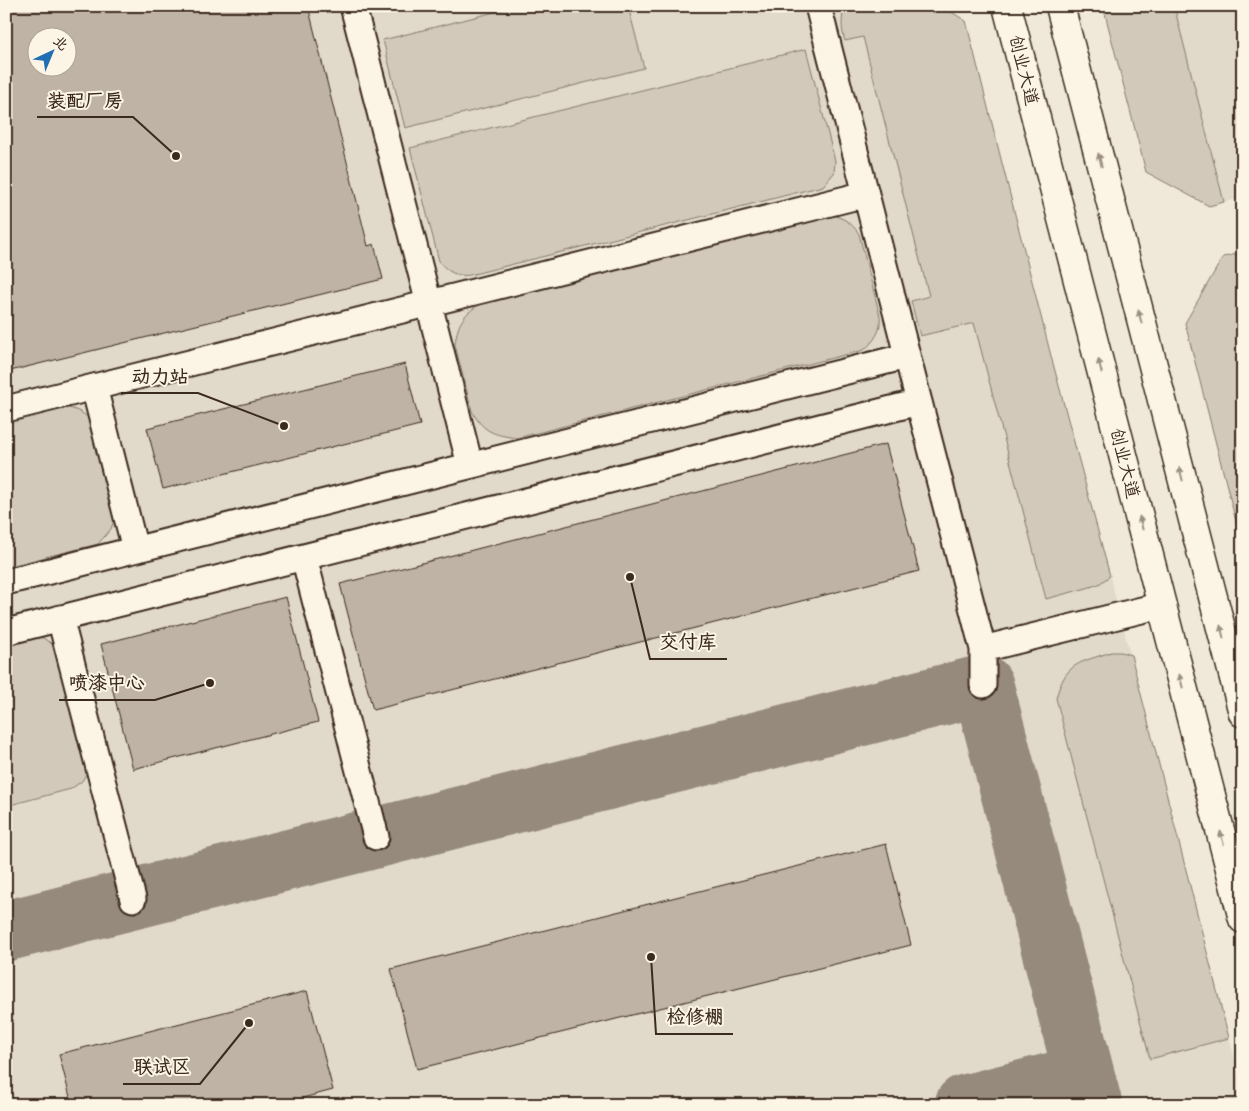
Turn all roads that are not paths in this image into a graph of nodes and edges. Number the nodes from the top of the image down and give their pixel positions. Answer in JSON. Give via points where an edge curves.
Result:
{"nodes":[{"id":1,"x":353,"y":6,"type":"edge"},
{"id":2,"x":818,"y":6,"type":"edge"},
{"id":3,"x":1007,"y":6,"type":"edge"},
{"id":4,"x":1060,"y":6,"type":"edge"},
{"id":5,"x":866,"y":194,"type":"junction"},
{"id":6,"x":429,"y":303,"type":"junction"},
{"id":7,"x":907,"y":356,"type":"junction"},
{"id":8,"x":94,"y":387,"type":"junction"},
{"id":9,"x":919,"y":402,"type":"junction"},
{"id":10,"x":6,"y":409,"type":"edge"},
{"id":11,"x":470,"y":465,"type":"junction"},
{"id":12,"x":135,"y":549,"type":"junction"},
{"id":13,"x":304,"y":557,"type":"junction"},
{"id":14,"x":6,"y":582,"type":"edge"},
{"id":15,"x":1162,"y":605,"type":"junction"},
{"id":16,"x":60,"y":618,"type":"junction"},
{"id":17,"x":6,"y":632,"type":"edge"},
{"id":18,"x":983,"y":649,"type":"junction"},
{"id":19,"x":983,"y":684,"type":"dead end"},
{"id":20,"x":1243,"y":713,"type":"edge"},
{"id":21,"x":376,"y":837,"type":"dead end"},
{"id":22,"x":133,"y":899,"type":"dead end"},
{"id":23,"x":1243,"y":919,"type":"edge"}],
"edges":[{"from":1,"to":6,"type":"lane"},
{"from":2,"to":5,"type":"lane"},
{"from":15,"to":3,"type":"main road","name":"创业大道","one_way":true},
{"from":20,"to":4,"type":"main road","one_way":true},
{"from":5,"to":6,"type":"lane"},
{"from":5,"to":7,"type":"lane"},
{"from":6,"to":8,"type":"lane"},
{"from":6,"to":11,"type":"lane"},
{"from":7,"to":9,"type":"lane"},
{"from":7,"to":11,"type":"lane"},
{"from":8,"to":10,"type":"lane"},
{"from":8,"to":12,"type":"lane"},
{"from":9,"to":13,"type":"lane"},
{"from":9,"to":18,"type":"lane"},
{"from":11,"to":12,"type":"lane"},
{"from":12,"to":14,"type":"lane"},
{"from":13,"to":16,"type":"lane"},
{"from":13,"to":21,"type":"lane"},
{"from":15,"to":18,"type":"lane"},
{"from":23,"to":15,"type":"main road","name":"创业大道","one_way":true},
{"from":16,"to":17,"type":"lane"},
{"from":16,"to":22,"type":"lane"},
{"from":18,"to":19,"type":"lane"}]}
